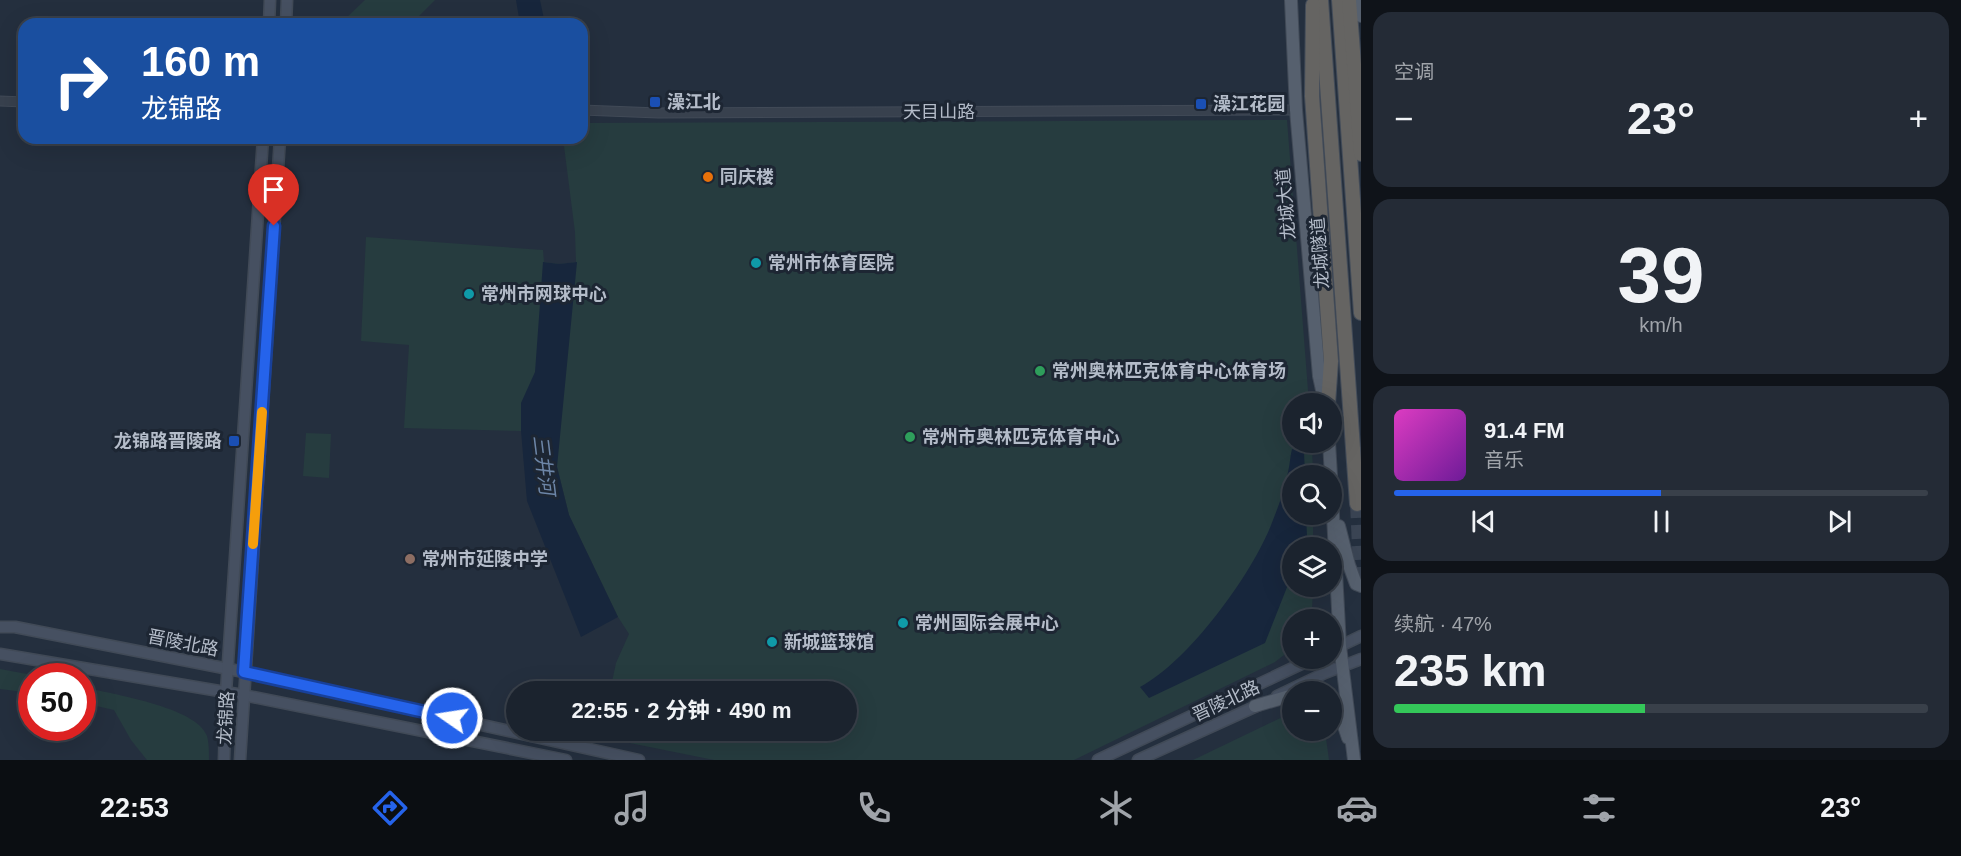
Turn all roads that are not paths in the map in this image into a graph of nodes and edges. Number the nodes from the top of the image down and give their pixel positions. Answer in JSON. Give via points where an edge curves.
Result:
{"nodes":[{"id":1,"x":270,"y":0,"type":"edge"},
{"id":2,"x":286,"y":0,"type":"edge"},
{"id":3,"x":1291,"y":0,"type":"edge"},
{"id":4,"x":1313,"y":0,"type":"edge"},
{"id":5,"x":1321,"y":0,"type":"edge"},
{"id":6,"x":1338,"y":0,"type":"edge"},
{"id":7,"x":1349,"y":0,"type":"edge"},
{"id":8,"x":1360,"y":0,"type":"edge"},
{"id":9,"x":1361,"y":16,"type":"edge"},
{"id":10,"x":269,"y":18,"type":"edge"},
{"id":11,"x":286,"y":18,"type":"edge"},
{"id":12,"x":0,"y":101,"type":"edge"},
{"id":13,"x":18,"y":102,"type":"edge"},
{"id":14,"x":588,"y":110,"type":"edge"},
{"id":15,"x":1296,"y":110,"type":"junction"},
{"id":16,"x":263,"y":144,"type":"edge"},
{"id":17,"x":280,"y":144,"type":"edge"},
{"id":18,"x":1361,"y":154,"type":"edge"},
{"id":19,"x":1361,"y":314,"type":"edge"},
{"id":20,"x":1323,"y":393,"type":"edge"},
{"id":21,"x":1327,"y":393,"type":"edge"},
{"id":22,"x":1357,"y":504,"type":"dead end"},
{"id":23,"x":1333,"y":525,"type":"edge"},
{"id":24,"x":1339,"y":525,"type":"edge"},
{"id":25,"x":1361,"y":586,"type":"edge"},
{"id":26,"x":1335,"y":609,"type":"edge"},
{"id":27,"x":0,"y":627,"type":"edge"},
{"id":28,"x":1361,"y":636,"type":"edge"},
{"id":29,"x":1342,"y":645,"type":"edge"},
{"id":30,"x":0,"y":654,"type":"edge"},
{"id":31,"x":1361,"y":659,"type":"edge"},
{"id":32,"x":1343,"y":666,"type":"junction"},
{"id":33,"x":229,"y":669,"type":"junction"},
{"id":34,"x":1291,"y":669,"type":"edge"},
{"id":35,"x":244,"y":672,"type":"junction"},
{"id":36,"x":226,"y":692,"type":"junction"},
{"id":37,"x":243,"y":695,"type":"junction"},
{"id":38,"x":1282,"y":698,"type":"edge"},
{"id":39,"x":1256,"y":706,"type":"junction"},
{"id":40,"x":1342,"y":724,"type":"edge"},
{"id":41,"x":1354,"y":756,"type":"edge"},
{"id":42,"x":224,"y":760,"type":"edge"},
{"id":43,"x":240,"y":760,"type":"edge"},
{"id":44,"x":566,"y":760,"type":"edge"},
{"id":45,"x":639,"y":760,"type":"edge"},
{"id":46,"x":1098,"y":760,"type":"edge"},
{"id":47,"x":1138,"y":760,"type":"edge"}],
"edges":[{"from":1,"to":10,"type":"main road"},
{"from":2,"to":11,"type":"main road"},
{"from":3,"to":15,"type":"main road","name":"龙城大道"},
{"from":4,"to":21,"type":"highway","via":[[1312,96],[1331,362]]},
{"from":5,"to":22,"type":"highway","name":"龙城隧道"},
{"from":6,"to":19,"type":"highway","name":"龙城隧道"},
{"from":7,"to":18,"type":"highway"},
{"from":8,"to":9,"type":"main road"},
{"from":12,"to":13,"type":"street"},
{"from":14,"to":15,"type":"street","name":"天目山路"},
{"from":15,"to":20,"type":"main road","name":"龙城大道"},
{"from":16,"to":33,"type":"main road","name":"龙锦路"},
{"from":17,"to":35,"type":"main road","name":"龙锦路"},
{"from":23,"to":26,"type":"main road"},
{"from":24,"to":25,"type":"main road","via":[[1348,565],[1356,584]]},
{"from":27,"to":33,"type":"main road","name":"晋陵北路"},
{"from":28,"to":29,"type":"main road"},
{"from":30,"to":36,"type":"main road"},
{"from":31,"to":32,"type":"main road","name":"晋陵北路"},
{"from":32,"to":39,"type":"main road","name":"晋陵北路"},
{"from":32,"to":41,"type":"main road"},
{"from":33,"to":35,"type":"main road","name":"晋陵北路"},
{"from":33,"to":36,"type":"main road","name":"龙锦路"},
{"from":34,"to":46,"type":"main road","name":"晋陵北路"},
{"from":35,"to":37,"type":"main road","name":"龙锦路"},
{"from":35,"to":45,"type":"main road","name":"晋陵北路"},
{"from":36,"to":37,"type":"main road"},
{"from":36,"to":42,"type":"main road","name":"龙锦路"},
{"from":37,"to":43,"type":"main road","name":"龙锦路"},
{"from":37,"to":44,"type":"main road"},
{"from":38,"to":39,"type":"main road"},
{"from":39,"to":47,"type":"main road","name":"晋陵北路"},
{"from":40,"to":41,"type":"main road"}]}
